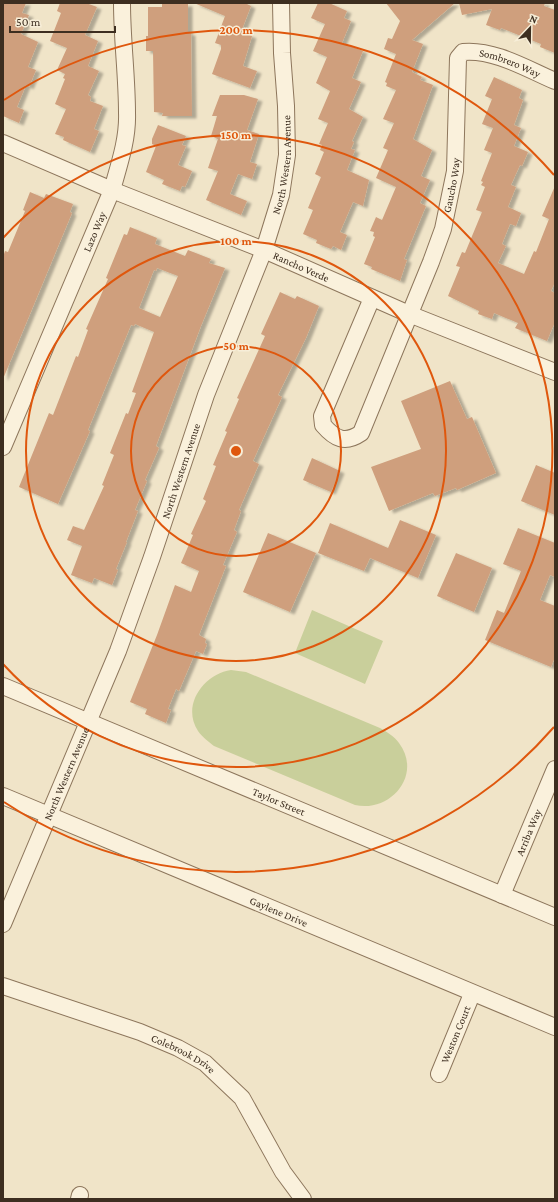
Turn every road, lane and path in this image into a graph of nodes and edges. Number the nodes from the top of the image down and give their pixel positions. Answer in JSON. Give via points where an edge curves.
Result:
{"nodes":[{"id":1,"x":122,"y":3,"type":"edge"},
{"id":2,"x":281,"y":3,"type":"edge"},
{"id":3,"x":463,"y":52,"type":"joint"},
{"id":4,"x":555,"y":81,"type":"edge"},
{"id":5,"x":3,"y":143,"type":"edge"},
{"id":6,"x":112,"y":190,"type":"junction"},
{"id":7,"x":264,"y":250,"type":"junction"},
{"id":8,"x":372,"y":298,"type":"junction"},
{"id":9,"x":409,"y":314,"type":"junction"},
{"id":10,"x":555,"y":372,"type":"edge"},
{"id":11,"x":3,"y":447,"type":"edge"},
{"id":12,"x":3,"y":686,"type":"edge"},
{"id":13,"x":88,"y":722,"type":"junction"},
{"id":14,"x":555,"y":769,"type":"edge"},
{"id":15,"x":3,"y":796,"type":"edge"},
{"id":16,"x":50,"y":815,"type":"junction"},
{"id":17,"x":502,"y":895,"type":"junction"},
{"id":18,"x":555,"y":917,"type":"edge"},
{"id":19,"x":3,"y":924,"type":"edge"},
{"id":20,"x":3,"y":986,"type":"edge"},
{"id":21,"x":472,"y":994,"type":"junction"},
{"id":22,"x":555,"y":1027,"type":"edge"},
{"id":23,"x":439,"y":1074,"type":"dead end"},
{"id":24,"x":303,"y":1199,"type":"edge"}],
"edges":[{"from":1,"to":6,"type":"street","name":"Lazo Way","via":[[128,114],[123,150]]},
{"from":2,"to":7,"type":"street","name":"North Western Avenue","via":[[287,155],[281,195]]},
{"from":3,"to":4,"type":"street","name":"Sombrero Way","via":[[474,51],[498,57]]},
{"from":3,"to":9,"type":"street","name":"Gaucho Way","via":[[458,58],[455,171],[443,229]]},
{"from":5,"to":6,"type":"street","name":"Rancho Verde"},
{"from":6,"to":7,"type":"street","name":"Rancho Verde"},
{"from":6,"to":11,"type":"street","name":"Lazo Way"},
{"from":7,"to":8,"type":"street","name":"Rancho Verde"},
{"from":7,"to":13,"type":"street","name":"North Western Avenue","via":[[206,395],[147,571],[118,651]]},
{"from":8,"to":9,"type":"street","name":"Rancho Verde"},
{"from":8,"to":9,"type":"street","name":"Gaucho Way","via":[[322,416],[323,425],[338,438],[352,439],[361,432]]},
{"from":9,"to":10,"type":"street","name":"Rancho Verde"},
{"from":12,"to":13,"type":"street","name":"Taylor Street"},
{"from":13,"to":16,"type":"street","name":"North Western Avenue"},
{"from":13,"to":17,"type":"street","name":"Taylor Street"},
{"from":14,"to":17,"type":"street","name":"Arriba Way"},
{"from":15,"to":16,"type":"street","name":"Gaylene Drive"},
{"from":16,"to":19,"type":"street","name":"North Western Avenue"},
{"from":16,"to":21,"type":"street","name":"Gaylene Drive"},
{"from":17,"to":18,"type":"street","name":"Taylor Street"},
{"from":20,"to":24,"type":"street","name":"Colebrook Drive","via":[[140,1032],[205,1063],[242,1098],[283,1172]]},
{"from":21,"to":22,"type":"street","name":"Gaylene Drive"},
{"from":21,"to":23,"type":"street","name":"Weston Court"}]}
